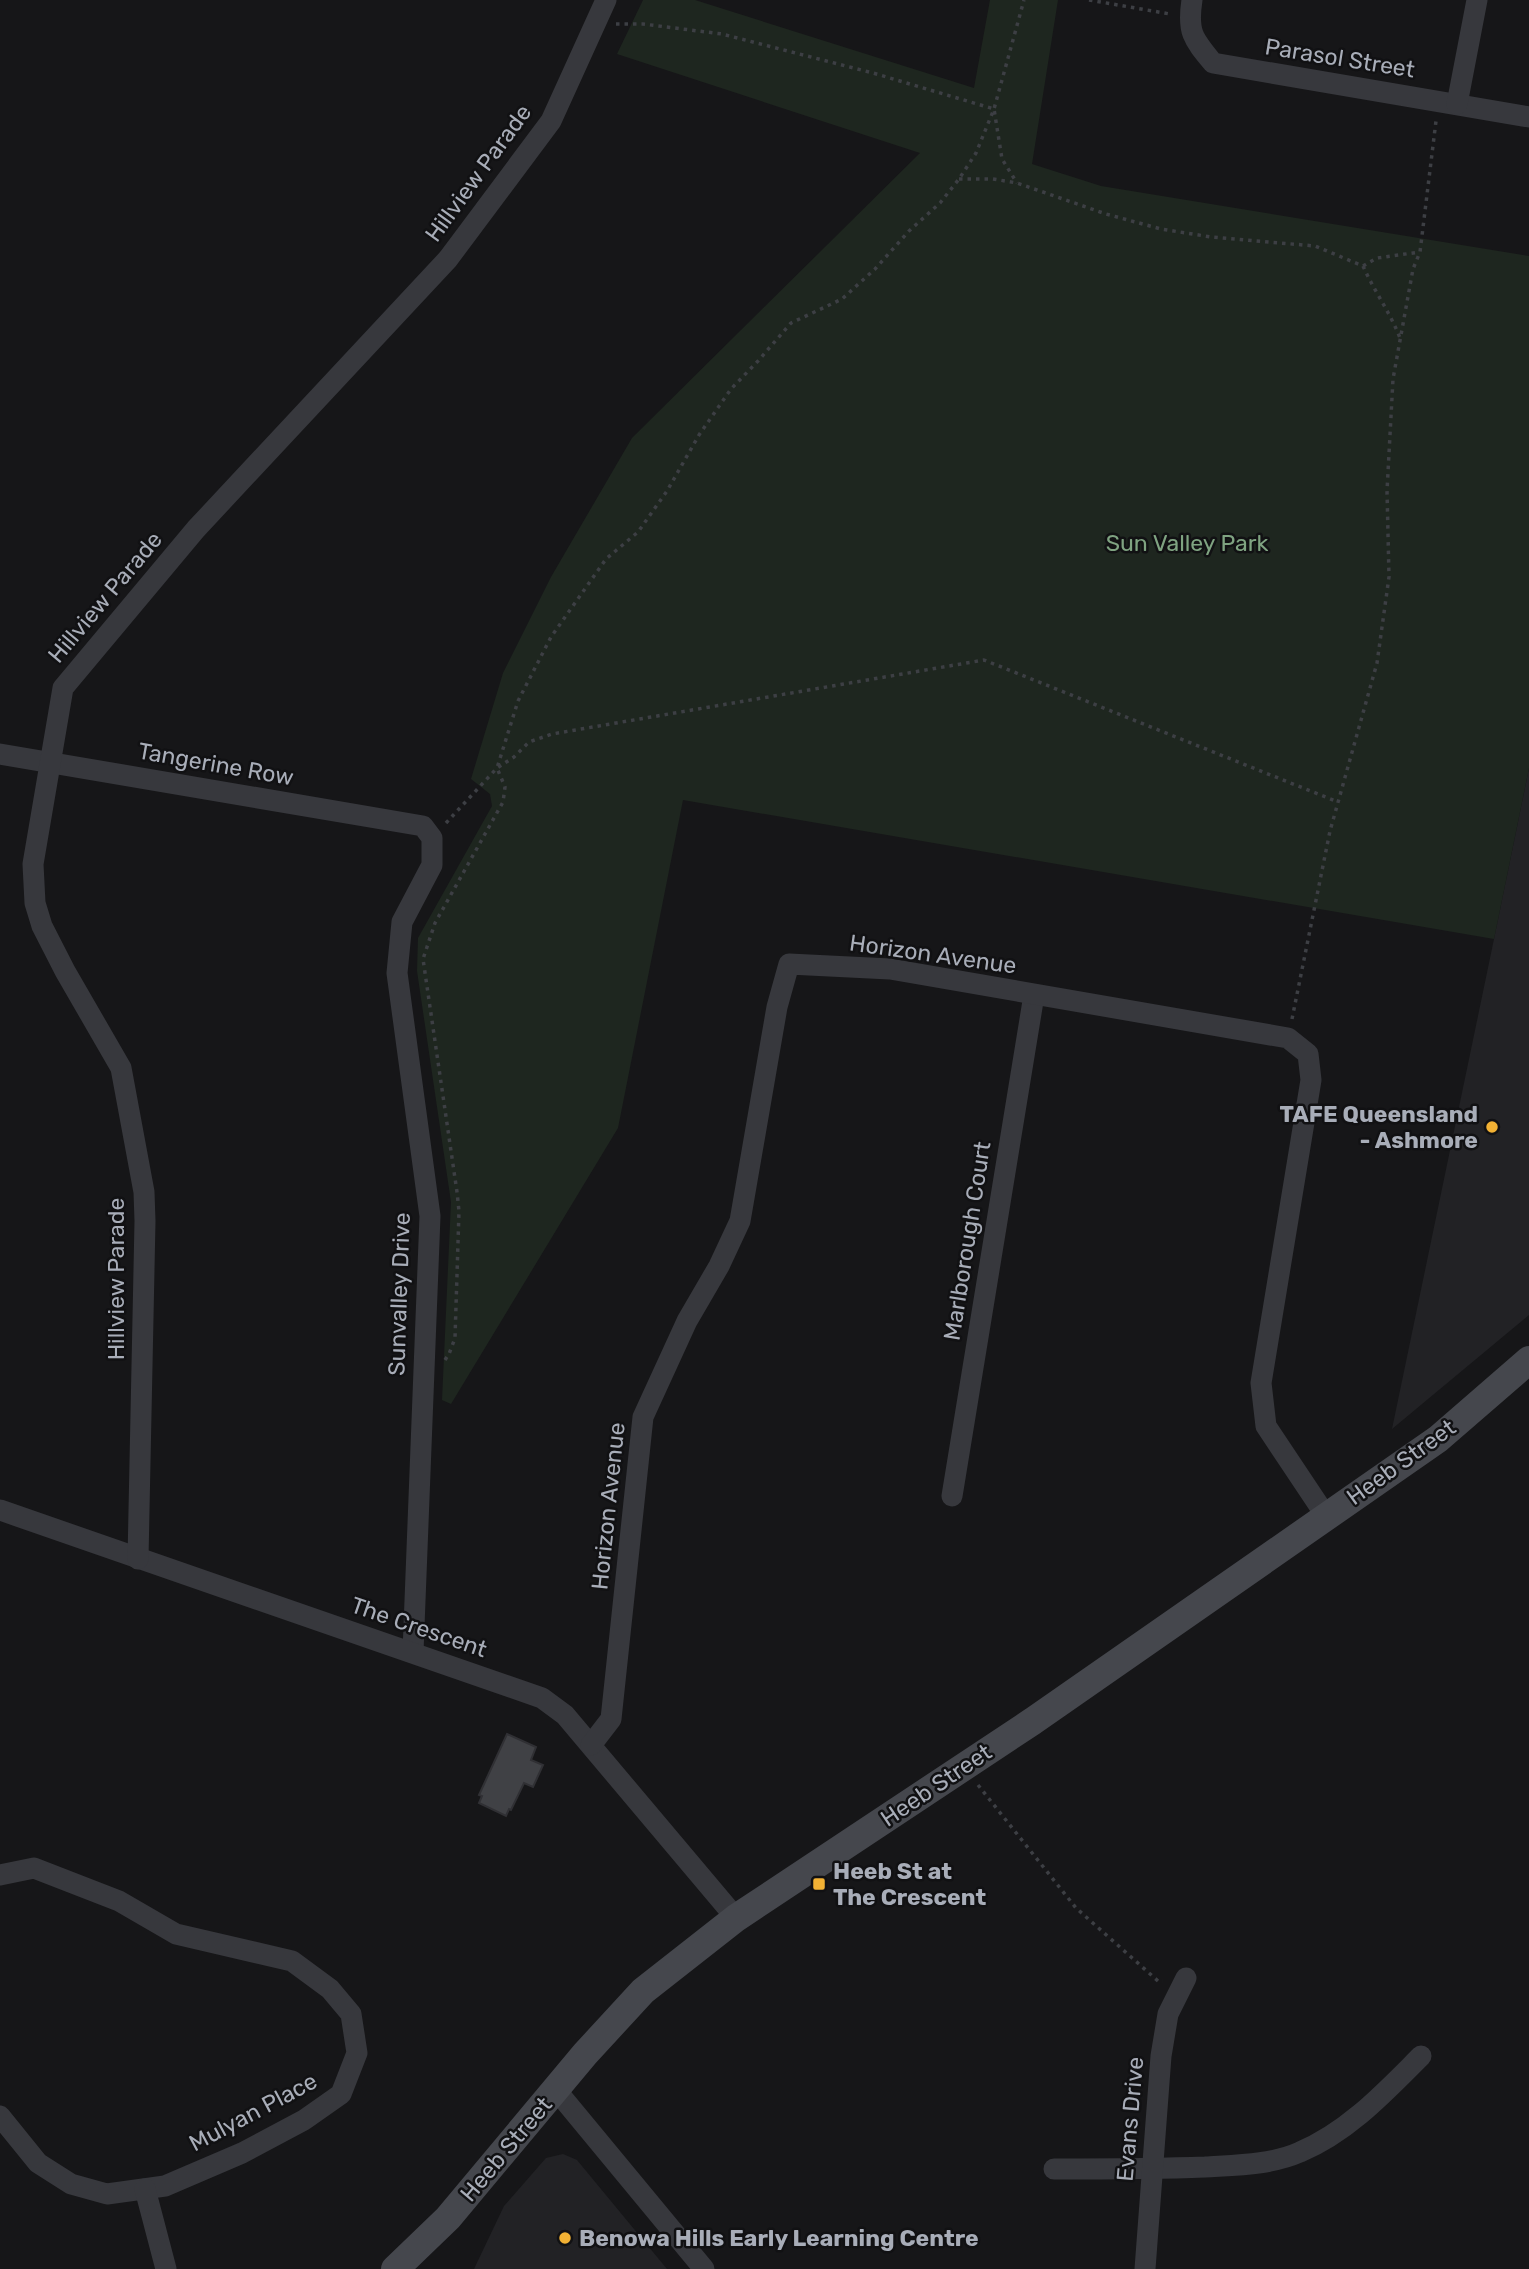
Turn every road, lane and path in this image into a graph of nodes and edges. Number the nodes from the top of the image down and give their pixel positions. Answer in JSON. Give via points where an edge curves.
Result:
{"nodes":[{"id":1,"x":1024,"y":0,"type":"edge"},
{"id":2,"x":1089,"y":0,"type":"edge"},
{"id":3,"x":1477,"y":0,"type":"edge"},
{"id":4,"x":602,"y":9,"type":"edge"},
{"id":5,"x":1191,"y":9,"type":"edge"},
{"id":6,"x":1448,"y":102,"type":"junction"},
{"id":7,"x":994,"y":109,"type":"junction"},
{"id":8,"x":1529,"y":117,"type":"edge"},
{"id":9,"x":959,"y":179,"type":"junction"},
{"id":10,"x":1017,"y":183,"type":"junction"},
{"id":11,"x":1420,"y":252,"type":"junction"},
{"id":12,"x":1363,"y":266,"type":"junction"},
{"id":13,"x":1400,"y":338,"type":"junction"},
{"id":14,"x":0,"y":754,"type":"edge"},
{"id":15,"x":50,"y":762,"type":"junction"},
{"id":16,"x":497,"y":768,"type":"junction"},
{"id":17,"x":1338,"y":802,"type":"junction"},
{"id":18,"x":428,"y":832,"type":"junction"},
{"id":19,"x":1034,"y":995,"type":"junction"},
{"id":20,"x":1288,"y":1038,"type":"junction"},
{"id":21,"x":1529,"y":1360,"type":"edge"},
{"id":22,"x":443,"y":1361,"type":"dead end"},
{"id":23,"x":952,"y":1496,"type":"dead end"},
{"id":24,"x":0,"y":1510,"type":"edge"},
{"id":25,"x":1326,"y":1516,"type":"junction"},
{"id":26,"x":138,"y":1559,"type":"junction"},
{"id":27,"x":413,"y":1652,"type":"junction"},
{"id":28,"x":591,"y":1745,"type":"junction"},
{"id":29,"x":963,"y":1767,"type":"junction"},
{"id":30,"x":0,"y":1875,"type":"edge"},
{"id":31,"x":736,"y":1918,"type":"junction"},
{"id":32,"x":1186,"y":1978,"type":"joint"},
{"id":33,"x":1421,"y":2056,"type":"dead end"},
{"id":34,"x":556,"y":2090,"type":"junction"},
{"id":35,"x":0,"y":2116,"type":"edge"},
{"id":36,"x":1054,"y":2169,"type":"dead end"},
{"id":37,"x":1153,"y":2169,"type":"junction"},
{"id":38,"x":145,"y":2189,"type":"junction"},
{"id":39,"x":166,"y":2269,"type":"edge"},
{"id":40,"x":396,"y":2269,"type":"edge"},
{"id":41,"x":704,"y":2269,"type":"edge"},
{"id":42,"x":1146,"y":2269,"type":"edge"}],
"edges":[{"from":1,"to":7,"type":"path"},
{"from":2,"to":5,"type":"path"},
{"from":3,"to":6,"type":"street"},
{"from":4,"to":7,"type":"path","via":[[611,24],[722,34]]},
{"from":4,"to":15,"type":"street","name":"Hillview Parade","via":[[551,121],[448,259],[196,529],[63,688]]},
{"from":5,"to":6,"type":"street","name":"Parasol Street","via":[[1192,38],[1213,63]]},
{"from":6,"to":8,"type":"street","name":"Parasol Street"},
{"from":6,"to":11,"type":"path"},
{"from":7,"to":9,"type":"path","via":[[976,153]]},
{"from":7,"to":10,"type":"path","via":[[1002,159]]},
{"from":9,"to":10,"type":"path"},
{"from":9,"to":16,"type":"path","via":[[876,269],[842,299],[791,323],[731,388],[638,532],[606,559],[551,637],[518,701]]},
{"from":10,"to":12,"type":"path","via":[[1161,229],[1315,246]]},
{"from":11,"to":12,"type":"path","via":[[1377,258]]},
{"from":11,"to":13,"type":"path"},
{"from":12,"to":13,"type":"path"},
{"from":13,"to":17,"type":"path","via":[[1392,379],[1387,589],[1377,663]]},
{"from":14,"to":15,"type":"street","name":"Tangerine Row"},
{"from":15,"to":18,"type":"street","name":"Tangerine Row"},
{"from":15,"to":26,"type":"street","name":"Hillview Parade","via":[[33,864],[35,903],[65,971],[121,1068],[144,1192]]},
{"from":16,"to":17,"type":"path","via":[[529,743],[552,734],[984,660]]},
{"from":16,"to":18,"type":"path"},
{"from":16,"to":22,"type":"path","via":[[505,787],[503,802],[435,923],[423,959],[458,1212],[455,1338]]},
{"from":17,"to":20,"type":"path"},
{"from":18,"to":27,"type":"street","name":"Sunvalley Drive","via":[[432,865],[402,922],[397,973],[430,1216]]},
{"from":19,"to":20,"type":"street","name":"Horizon Avenue"},
{"from":19,"to":23,"type":"street","name":"Marlborough Court"},
{"from":19,"to":28,"type":"street","name":"Horizon Avenue","via":[[890,969],[789,964],[740,1221],[643,1417],[615,1697],[611,1719]]},
{"from":20,"to":25,"type":"street","via":[[1308,1054],[1311,1080],[1261,1383],[1266,1426]]},
{"from":21,"to":25,"type":"street","name":"Heeb Street","via":[[1438,1439]]},
{"from":24,"to":26,"type":"street","name":"The Crescent"},
{"from":25,"to":29,"type":"street","name":"Heeb Street"},
{"from":26,"to":27,"type":"street","name":"The Crescent"},
{"from":27,"to":28,"type":"street","name":"The Crescent","via":[[542,1698],[565,1714]]},
{"from":28,"to":31,"type":"street","name":"The Crescent"},
{"from":29,"to":31,"type":"street","name":"Heeb Street"},
{"from":29,"to":32,"type":"path","via":[[1076,1909],[1158,1981]]},
{"from":30,"to":38,"type":"street","name":"Mulyan Place","via":[[34,1868],[119,1901],[176,1934],[292,1961],[330,1989],[351,2014],[357,2053],[341,2094],[242,2153],[165,2186]]},
{"from":31,"to":34,"type":"street","name":"Heeb Street","via":[[643,1991]]},
{"from":32,"to":37,"type":"street","name":"Evans Drive","via":[[1168,2014],[1164,2035]]},
{"from":33,"to":37,"type":"street","via":[[1354,2119],[1299,2153],[1266,2162]]},
{"from":34,"to":40,"type":"street","name":"Heeb Street","via":[[448,2218]]},
{"from":34,"to":41,"type":"street"},
{"from":35,"to":38,"type":"street","name":"Mulyan Place","via":[[38,2163],[71,2184],[107,2194]]},
{"from":36,"to":37,"type":"street"},
{"from":37,"to":42,"type":"street","name":"Evans Drive"},
{"from":38,"to":39,"type":"street"}]}
